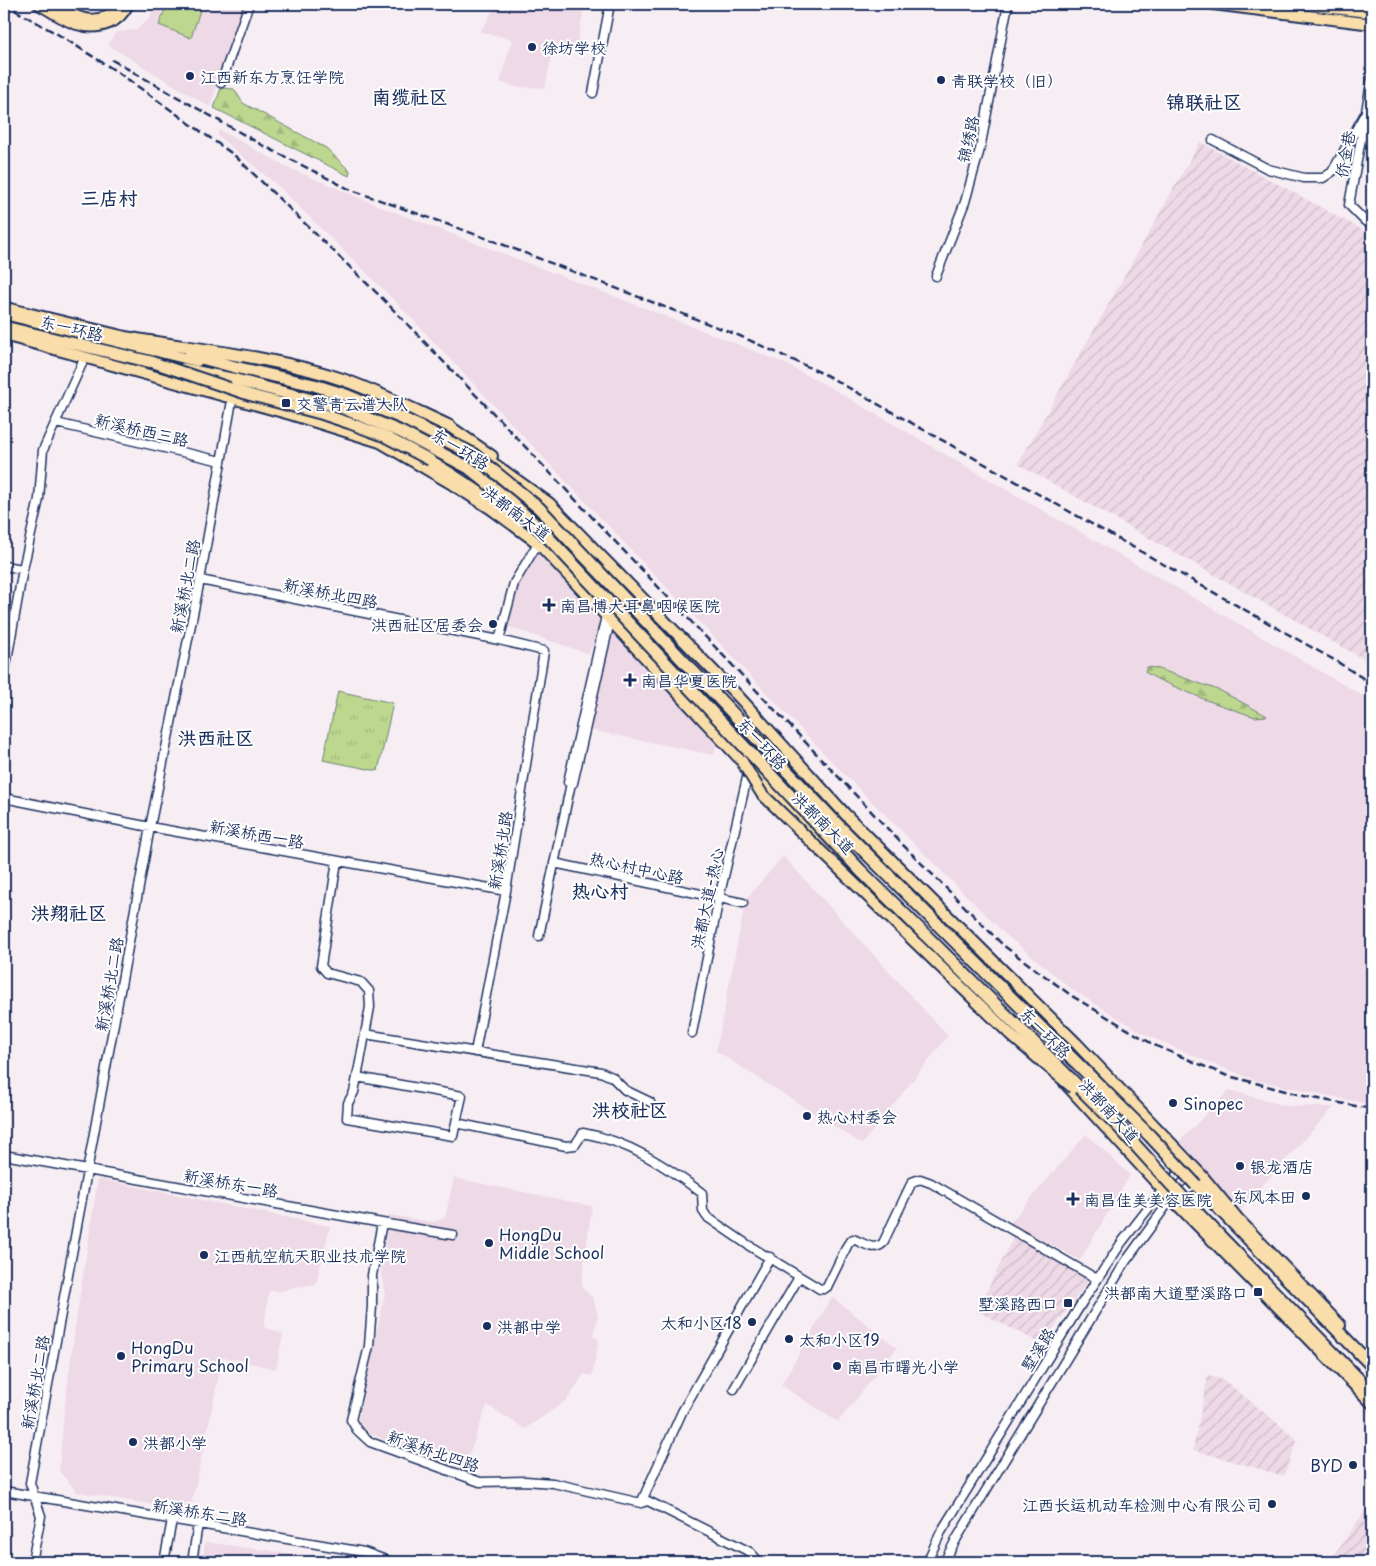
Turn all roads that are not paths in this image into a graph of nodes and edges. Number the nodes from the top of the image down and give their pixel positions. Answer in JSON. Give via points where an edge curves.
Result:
{"nodes":[{"id":1,"x":40,"y":4,"type":"edge"},
{"id":2,"x":52,"y":4,"type":"edge"},
{"id":3,"x":121,"y":4,"type":"edge"},
{"id":4,"x":128,"y":4,"type":"edge"},
{"id":5,"x":249,"y":4,"type":"edge"},
{"id":6,"x":610,"y":4,"type":"edge"},
{"id":7,"x":1008,"y":4,"type":"edge"},
{"id":8,"x":1213,"y":4,"type":"edge"},
{"id":9,"x":1304,"y":4,"type":"edge"},
{"id":10,"x":1372,"y":12,"type":"edge"},
{"id":11,"x":112,"y":18,"type":"junction"},
{"id":12,"x":94,"y":24,"type":"junction"},
{"id":13,"x":1372,"y":24,"type":"edge"},
{"id":14,"x":1372,"y":78,"type":"edge"},
{"id":15,"x":221,"y":83,"type":"dead end"},
{"id":16,"x":592,"y":92,"type":"dead end"},
{"id":17,"x":1366,"y":112,"type":"junction"},
{"id":18,"x":1213,"y":140,"type":"dead end"},
{"id":19,"x":1372,"y":225,"type":"edge"},
{"id":20,"x":936,"y":276,"type":"dead end"},
{"id":21,"x":4,"y":308,"type":"edge"},
{"id":22,"x":4,"y":314,"type":"edge"},
{"id":23,"x":4,"y":327,"type":"edge"},
{"id":24,"x":4,"y":335,"type":"edge"},
{"id":25,"x":128,"y":338,"type":"junction"},
{"id":26,"x":85,"y":357,"type":"junction"},
{"id":27,"x":152,"y":362,"type":"junction"},
{"id":28,"x":236,"y":380,"type":"junction"},
{"id":29,"x":232,"y":398,"type":"junction"},
{"id":30,"x":56,"y":423,"type":"junction"},
{"id":31,"x":449,"y":426,"type":"joint"},
{"id":32,"x":221,"y":461,"type":"junction"},
{"id":33,"x":549,"y":503,"type":"junction"},
{"id":34,"x":534,"y":540,"type":"junction"},
{"id":35,"x":4,"y":566,"type":"edge"},
{"id":36,"x":23,"y":570,"type":"junction"},
{"id":37,"x":200,"y":580,"type":"junction"},
{"id":38,"x":608,"y":618,"type":"junction"},
{"id":39,"x":500,"y":640,"type":"junction"},
{"id":40,"x":544,"y":651,"type":"joint"},
{"id":41,"x":4,"y":677,"type":"edge"},
{"id":42,"x":741,"y":760,"type":"junction"},
{"id":43,"x":749,"y":768,"type":"junction"},
{"id":44,"x":4,"y":798,"type":"edge"},
{"id":45,"x":150,"y":827,"type":"junction"},
{"id":46,"x":337,"y":861,"type":"junction"},
{"id":47,"x":554,"y":863,"type":"junction"},
{"id":48,"x":506,"y":892,"type":"junction"},
{"id":49,"x":719,"y":898,"type":"junction"},
{"id":50,"x":743,"y":903,"type":"dead end"},
{"id":51,"x":539,"y":936,"type":"dead end"},
{"id":52,"x":692,"y":1033,"type":"dead end"},
{"id":53,"x":365,"y":1034,"type":"junction"},
{"id":54,"x":475,"y":1052,"type":"junction"},
{"id":55,"x":357,"y":1077,"type":"junction"},
{"id":56,"x":650,"y":1102,"type":"dead end"},
{"id":57,"x":456,"y":1123,"type":"junction"},
{"id":58,"x":1119,"y":1127,"type":"junction"},
{"id":59,"x":4,"y":1155,"type":"edge"},
{"id":60,"x":1189,"y":1162,"type":"junction"},
{"id":61,"x":88,"y":1170,"type":"junction"},
{"id":62,"x":1203,"y":1177,"type":"junction"},
{"id":63,"x":1164,"y":1191,"type":"junction"},
{"id":64,"x":1174,"y":1200,"type":"junction"},
{"id":65,"x":382,"y":1223,"type":"junction"},
{"id":66,"x":453,"y":1235,"type":"dead end"},
{"id":67,"x":770,"y":1257,"type":"junction"},
{"id":68,"x":799,"y":1277,"type":"junction"},
{"id":69,"x":1097,"y":1279,"type":"junction"},
{"id":70,"x":1372,"y":1364,"type":"edge"},
{"id":71,"x":734,"y":1389,"type":"dead end"},
{"id":72,"x":1372,"y":1393,"type":"edge"},
{"id":73,"x":1372,"y":1404,"type":"edge"},
{"id":74,"x":4,"y":1491,"type":"edge"},
{"id":75,"x":35,"y":1497,"type":"junction"},
{"id":76,"x":641,"y":1503,"type":"junction"},
{"id":77,"x":172,"y":1520,"type":"junction"},
{"id":78,"x":198,"y":1524,"type":"junction"},
{"id":79,"x":32,"y":1562,"type":"edge"},
{"id":80,"x":164,"y":1562,"type":"edge"},
{"id":81,"x":192,"y":1562,"type":"edge"},
{"id":82,"x":391,"y":1562,"type":"edge"},
{"id":83,"x":759,"y":1562,"type":"edge"},
{"id":84,"x":927,"y":1562,"type":"edge"},
{"id":85,"x":944,"y":1562,"type":"edge"}],
"edges":[{"from":1,"to":12,"type":"main road","via":[[80,26]]},
{"from":2,"to":12,"type":"main road"},
{"from":3,"to":11,"type":"main road"},
{"from":4,"to":11,"type":"main road"},
{"from":5,"to":15,"type":"street"},
{"from":6,"to":16,"type":"street"},
{"from":7,"to":20,"type":"street","name":"锦绣路","via":[[980,149],[965,202]]},
{"from":8,"to":13,"type":"main road"},
{"from":9,"to":10,"type":"highway"},
{"from":11,"to":12,"type":"main road"},
{"from":14,"to":17,"type":"street","name":"侨金巷"},
{"from":17,"to":18,"type":"street","via":[[1332,172],[1323,178],[1304,178],[1268,170]]},
{"from":17,"to":19,"type":"street","name":"侨金巷","via":[[1348,205]]},
{"from":21,"to":25,"type":"highway","name":"东一环路"},
{"from":22,"to":33,"type":"main road","name":"洪都南大道","via":[[397,413],[490,461]]},
{"from":23,"to":27,"type":"highway","name":"东一环路"},
{"from":24,"to":26,"type":"main road","name":"洪都南大道"},
{"from":25,"to":31,"type":"highway","via":[[282,363],[335,377]]},
{"from":25,"to":70,"type":"highway","name":"东一环路","bridge":true,"via":[[346,395],[404,419],[473,454],[539,508],[839,826]]},
{"from":26,"to":29,"type":"main road","name":"洪都南大道"},
{"from":26,"to":30,"type":"street"},
{"from":27,"to":28,"type":"highway","name":"东一环路","bridge":true},
{"from":27,"to":34,"type":"main road","bridge":true,"via":[[384,436],[430,460],[494,501]]},
{"from":28,"to":29,"type":"street","name":"新溪桥北二路"},
{"from":28,"to":58,"type":"highway","name":"东一环路","bridge":true,"via":[[343,408],[401,432],[469,468],[511,502],[544,533],[860,870]]},
{"from":29,"to":32,"type":"street","name":"新溪桥北二路"},
{"from":29,"to":34,"type":"main road","name":"洪都南大道","via":[[380,442],[452,484]]},
{"from":30,"to":32,"type":"street","name":"新溪桥西三路"},
{"from":30,"to":36,"type":"street","via":[[43,450],[39,498]]},
{"from":31,"to":33,"type":"main road","via":[[487,452]]},
{"from":32,"to":37,"type":"street","name":"新溪桥北二路"},
{"from":33,"to":60,"type":"main road","name":"洪都南大道","via":[[738,696],[845,814],[1077,1044]]},
{"from":34,"to":38,"type":"main road","name":"洪都南大道"},
{"from":34,"to":39,"type":"street","via":[[514,583]]},
{"from":35,"to":36,"type":"street"},
{"from":36,"to":41,"type":"street"},
{"from":37,"to":39,"type":"street","name":"新溪桥北四路"},
{"from":37,"to":45,"type":"street","name":"新溪桥北二路"},
{"from":38,"to":42,"type":"main road","name":"洪都南大道"},
{"from":38,"to":47,"type":"street","via":[[568,782],[571,783]]},
{"from":39,"to":40,"type":"street","name":"新溪桥北四路"},
{"from":40,"to":48,"type":"street","name":"新溪桥北路"},
{"from":42,"to":43,"type":"main road","name":"洪都南大道"},
{"from":42,"to":58,"type":"main road","bridge":true,"via":[[762,794],[1013,1037]]},
{"from":43,"to":49,"type":"street","name":"洪都大道-热心"},
{"from":43,"to":63,"type":"main road","name":"洪都南大道","via":[[1037,1052]]},
{"from":44,"to":45,"type":"street","name":"新溪桥西一路"},
{"from":45,"to":46,"type":"street","name":"新溪桥西一路"},
{"from":45,"to":61,"type":"street","name":"新溪桥北二路"},
{"from":46,"to":48,"type":"street","name":"新溪桥西一路"},
{"from":46,"to":53,"type":"street","via":[[321,963],[326,973],[362,982],[369,991]]},
{"from":47,"to":49,"type":"street","name":"热心村中心路"},
{"from":47,"to":51,"type":"street"},
{"from":48,"to":54,"type":"street","name":"新溪桥北路"},
{"from":49,"to":50,"type":"street","name":"热心村中心路"},
{"from":49,"to":52,"type":"street","name":"洪都大道-热心"},
{"from":53,"to":54,"type":"street"},
{"from":53,"to":55,"type":"street"},
{"from":54,"to":56,"type":"street","via":[[601,1072],[612,1077],[625,1090]]},
{"from":55,"to":57,"type":"street","via":[[462,1096]]},
{"from":55,"to":57,"type":"street","via":[[348,1103],[347,1118],[453,1136]]},
{"from":57,"to":67,"type":"street","via":[[566,1146],[575,1146],[583,1134],[622,1144],[649,1157],[702,1193],[706,1217]]},
{"from":58,"to":72,"type":"highway","name":"东一环路","bridge":true},
{"from":59,"to":61,"type":"street","name":"新溪桥东一路"},
{"from":60,"to":62,"type":"main road","name":"洪都南大道"},
{"from":60,"to":63,"type":"street","name":"墅溪路"},
{"from":61,"to":65,"type":"street","name":"新溪桥东一路"},
{"from":61,"to":75,"type":"street","name":"新溪桥北二路","via":[[30,1483]]},
{"from":62,"to":64,"type":"street","name":"墅溪路"},
{"from":62,"to":70,"type":"main road","name":"洪都南大道"},
{"from":63,"to":64,"type":"main road","name":"洪都南大道"},
{"from":63,"to":69,"type":"street","name":"墅溪路","via":[[1122,1242]]},
{"from":64,"to":73,"type":"main road","name":"洪都南大道"},
{"from":64,"to":85,"type":"street","name":"墅溪路","via":[[1166,1206],[1126,1261]]},
{"from":65,"to":66,"type":"street","name":"新溪桥东一路"},
{"from":65,"to":76,"type":"street","name":"新溪桥北四路","via":[[372,1275],[369,1346],[351,1420],[357,1430],[370,1442],[480,1482],[553,1483]]},
{"from":67,"to":68,"type":"street"},
{"from":67,"to":76,"type":"street","via":[[682,1412]]},
{"from":68,"to":69,"type":"street","via":[[824,1289],[853,1240],[875,1248],[884,1243],[912,1182],[920,1179]]},
{"from":68,"to":71,"type":"street"},
{"from":69,"to":84,"type":"street","name":"墅溪路","via":[[941,1532]]},
{"from":74,"to":75,"type":"street","name":"新溪桥东二路"},
{"from":75,"to":77,"type":"street","name":"新溪桥东二路"},
{"from":75,"to":79,"type":"street","name":"新溪桥北二路","via":[[41,1516]]},
{"from":76,"to":83,"type":"street","name":"新溪桥北四路","via":[[648,1501],[750,1552]]},
{"from":77,"to":78,"type":"street","name":"新溪桥东二路"},
{"from":77,"to":80,"type":"street"},
{"from":78,"to":81,"type":"street"},
{"from":78,"to":82,"type":"street","name":"新溪桥东二路","via":[[364,1552]]}]}
